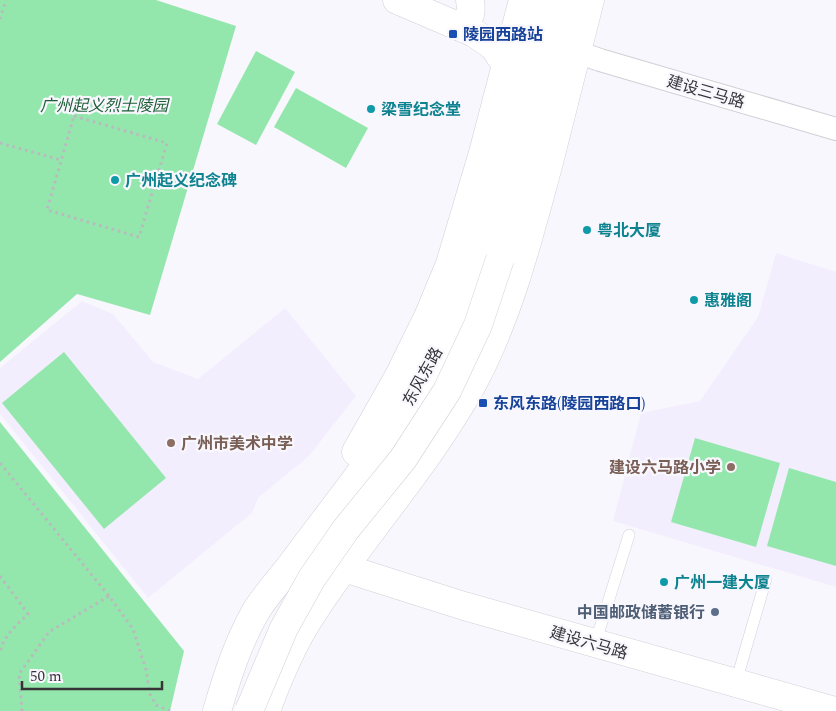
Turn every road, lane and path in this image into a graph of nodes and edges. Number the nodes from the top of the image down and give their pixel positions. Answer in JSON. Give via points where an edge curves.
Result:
{"nodes":[{"id":1,"x":6,"y":0,"type":"edge"},
{"id":2,"x":397,"y":0,"type":"edge"},
{"id":3,"x":470,"y":0,"type":"edge"},
{"id":4,"x":523,"y":0,"type":"edge"},
{"id":5,"x":545,"y":0,"type":"edge"},
{"id":6,"x":569,"y":0,"type":"edge"},
{"id":7,"x":590,"y":0,"type":"edge"},
{"id":8,"x":0,"y":19,"type":"edge"},
{"id":9,"x":457,"y":26,"type":"junction"},
{"id":10,"x":577,"y":52,"type":"junction"},
{"id":11,"x":506,"y":65,"type":"junction"},
{"id":12,"x":836,"y":129,"type":"edge"},
{"id":13,"x":0,"y":143,"type":"edge"},
{"id":14,"x":61,"y":160,"type":"junction"},
{"id":15,"x":0,"y":463,"type":"edge"},
{"id":16,"x":629,"y":535,"type":"dead end"},
{"id":17,"x":344,"y":568,"type":"junction"},
{"id":18,"x":0,"y":576,"type":"edge"},
{"id":19,"x":766,"y":579,"type":"dead end"},
{"id":20,"x":270,"y":590,"type":"junction"},
{"id":21,"x":110,"y":596,"type":"junction"},
{"id":22,"x":595,"y":644,"type":"junction"},
{"id":23,"x":0,"y":652,"type":"edge"},
{"id":24,"x":736,"y":682,"type":"junction"},
{"id":25,"x":22,"y":711,"type":"edge"},
{"id":26,"x":170,"y":711,"type":"edge"},
{"id":27,"x":199,"y":711,"type":"edge"},
{"id":28,"x":217,"y":711,"type":"edge"},
{"id":29,"x":249,"y":711,"type":"edge"},
{"id":30,"x":266,"y":711,"type":"edge"},
{"id":31,"x":834,"y":711,"type":"edge"}],
"edges":[{"from":1,"to":8,"type":"path"},
{"from":2,"to":9,"type":"main road"},
{"from":3,"to":9,"type":"main road","via":[[470,17]]},
{"from":4,"to":11,"type":"main road","name":"东风东路"},
{"from":5,"to":20,"type":"main road","name":"东风东路","via":[[484,224],[445,334],[422,380],[384,440]]},
{"from":6,"to":29,"type":"main road","bridge":true,"via":[[500,259],[478,325],[447,391],[403,459],[312,578],[284,628]]},
{"from":7,"to":10,"type":"main road"},
{"from":9,"to":11,"type":"main road","via":[[494,46]]},
{"from":10,"to":12,"type":"street","name":"建设三马路"},
{"from":10,"to":17,"type":"main road","via":[[522,259],[486,356],[427,456]]},
{"from":11,"to":27,"type":"main road","name":"东风东路","via":[[461,229],[428,317],[358,448],[322,502],[258,577],[235,611],[221,641]]},
{"from":13,"to":14,"type":"path"},
{"from":14,"to":14,"type":"path","via":[[74,116],[167,143],[139,237],[47,210]]},
{"from":15,"to":21,"type":"path"},
{"from":16,"to":22,"type":"lane"},
{"from":17,"to":20,"type":"main road","via":[[324,568],[290,576]]},
{"from":17,"to":22,"type":"main road","name":"建设六马路"},
{"from":17,"to":30,"type":"main road","via":[[299,636]]},
{"from":18,"to":23,"type":"path","via":[[28,614],[8,633]]},
{"from":19,"to":24,"type":"lane"},
{"from":20,"to":28,"type":"main road","name":"东风东路","via":[[238,648]]},
{"from":21,"to":25,"type":"path","via":[[49,632],[19,674]]},
{"from":21,"to":26,"type":"path","via":[[132,630],[146,670],[150,694],[156,705]]},
{"from":22,"to":24,"type":"main road","name":"建设六马路"},
{"from":24,"to":31,"type":"main road","name":"建设六马路"}]}
